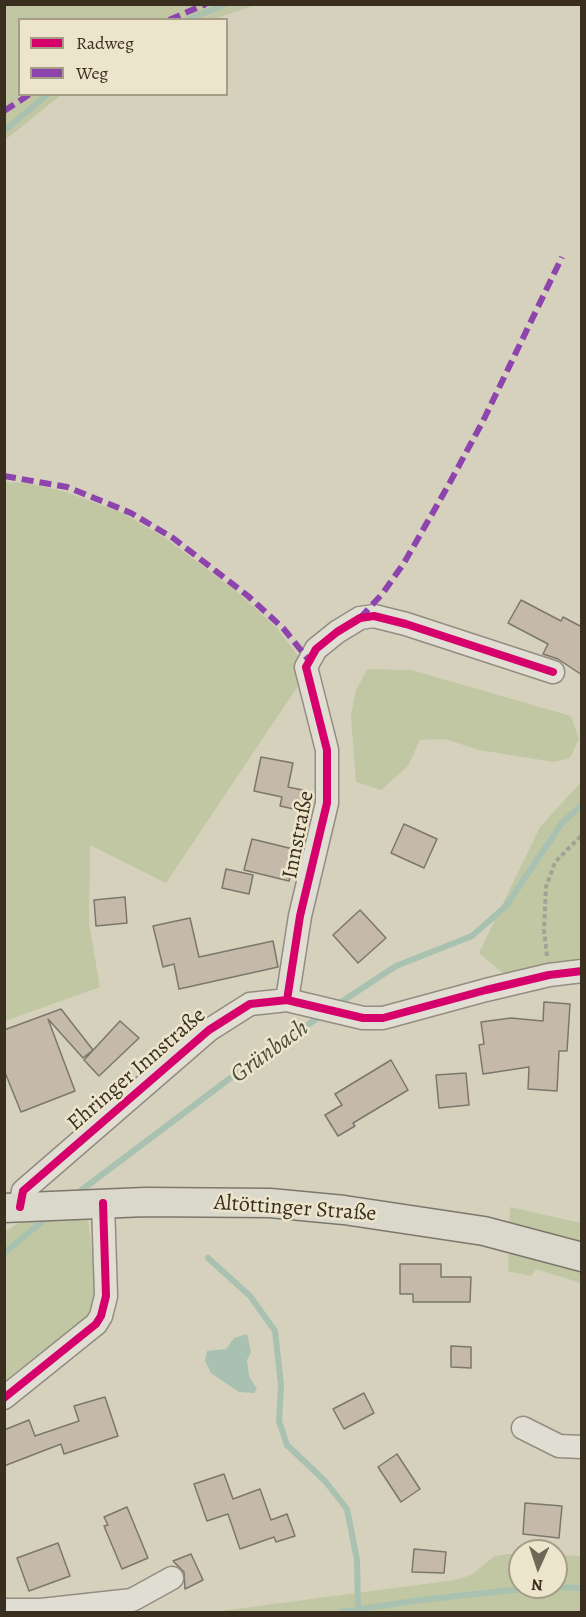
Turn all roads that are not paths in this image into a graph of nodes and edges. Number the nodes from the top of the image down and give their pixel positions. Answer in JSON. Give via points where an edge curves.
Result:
{"nodes":[{"id":1,"x":553,"y":672,"type":"dead end"},
{"id":2,"x":582,"y":971,"type":"edge"},
{"id":3,"x":287,"y":1000,"type":"junction"},
{"id":4,"x":17,"y":1199,"type":"edge"},
{"id":5,"x":95,"y":1203,"type":"junction"},
{"id":6,"x":582,"y":1257,"type":"edge"},
{"id":7,"x":4,"y":1398,"type":"edge"},
{"id":8,"x":523,"y":1428,"type":"dead end"},
{"id":9,"x":582,"y":1447,"type":"edge"},
{"id":10,"x":172,"y":1578,"type":"dead end"},
{"id":11,"x":4,"y":1610,"type":"edge"}],
"edges":[{"from":1,"to":3,"type":"street","name":"Innstraße","via":[[381,617],[360,618],[316,649],[306,667],[327,750],[327,803],[300,916]]},
{"from":2,"to":3,"type":"street","name":"Ehringer Innstraße","via":[[549,975],[392,1017],[354,1016]]},
{"from":3,"to":4,"type":"street","name":"Ehringer Innstraße","via":[[250,1004],[209,1029]]},
{"from":4,"to":5,"type":"main road","name":"Altöttinger Straße"},
{"from":5,"to":6,"type":"main road","name":"Altöttinger Straße","via":[[270,1203],[344,1210],[484,1231]]},
{"from":5,"to":7,"type":"street","via":[[106,1296],[101,1316]]},
{"from":8,"to":9,"type":"street","via":[[559,1446]]},
{"from":10,"to":11,"type":"street","via":[[132,1600]]}]}
